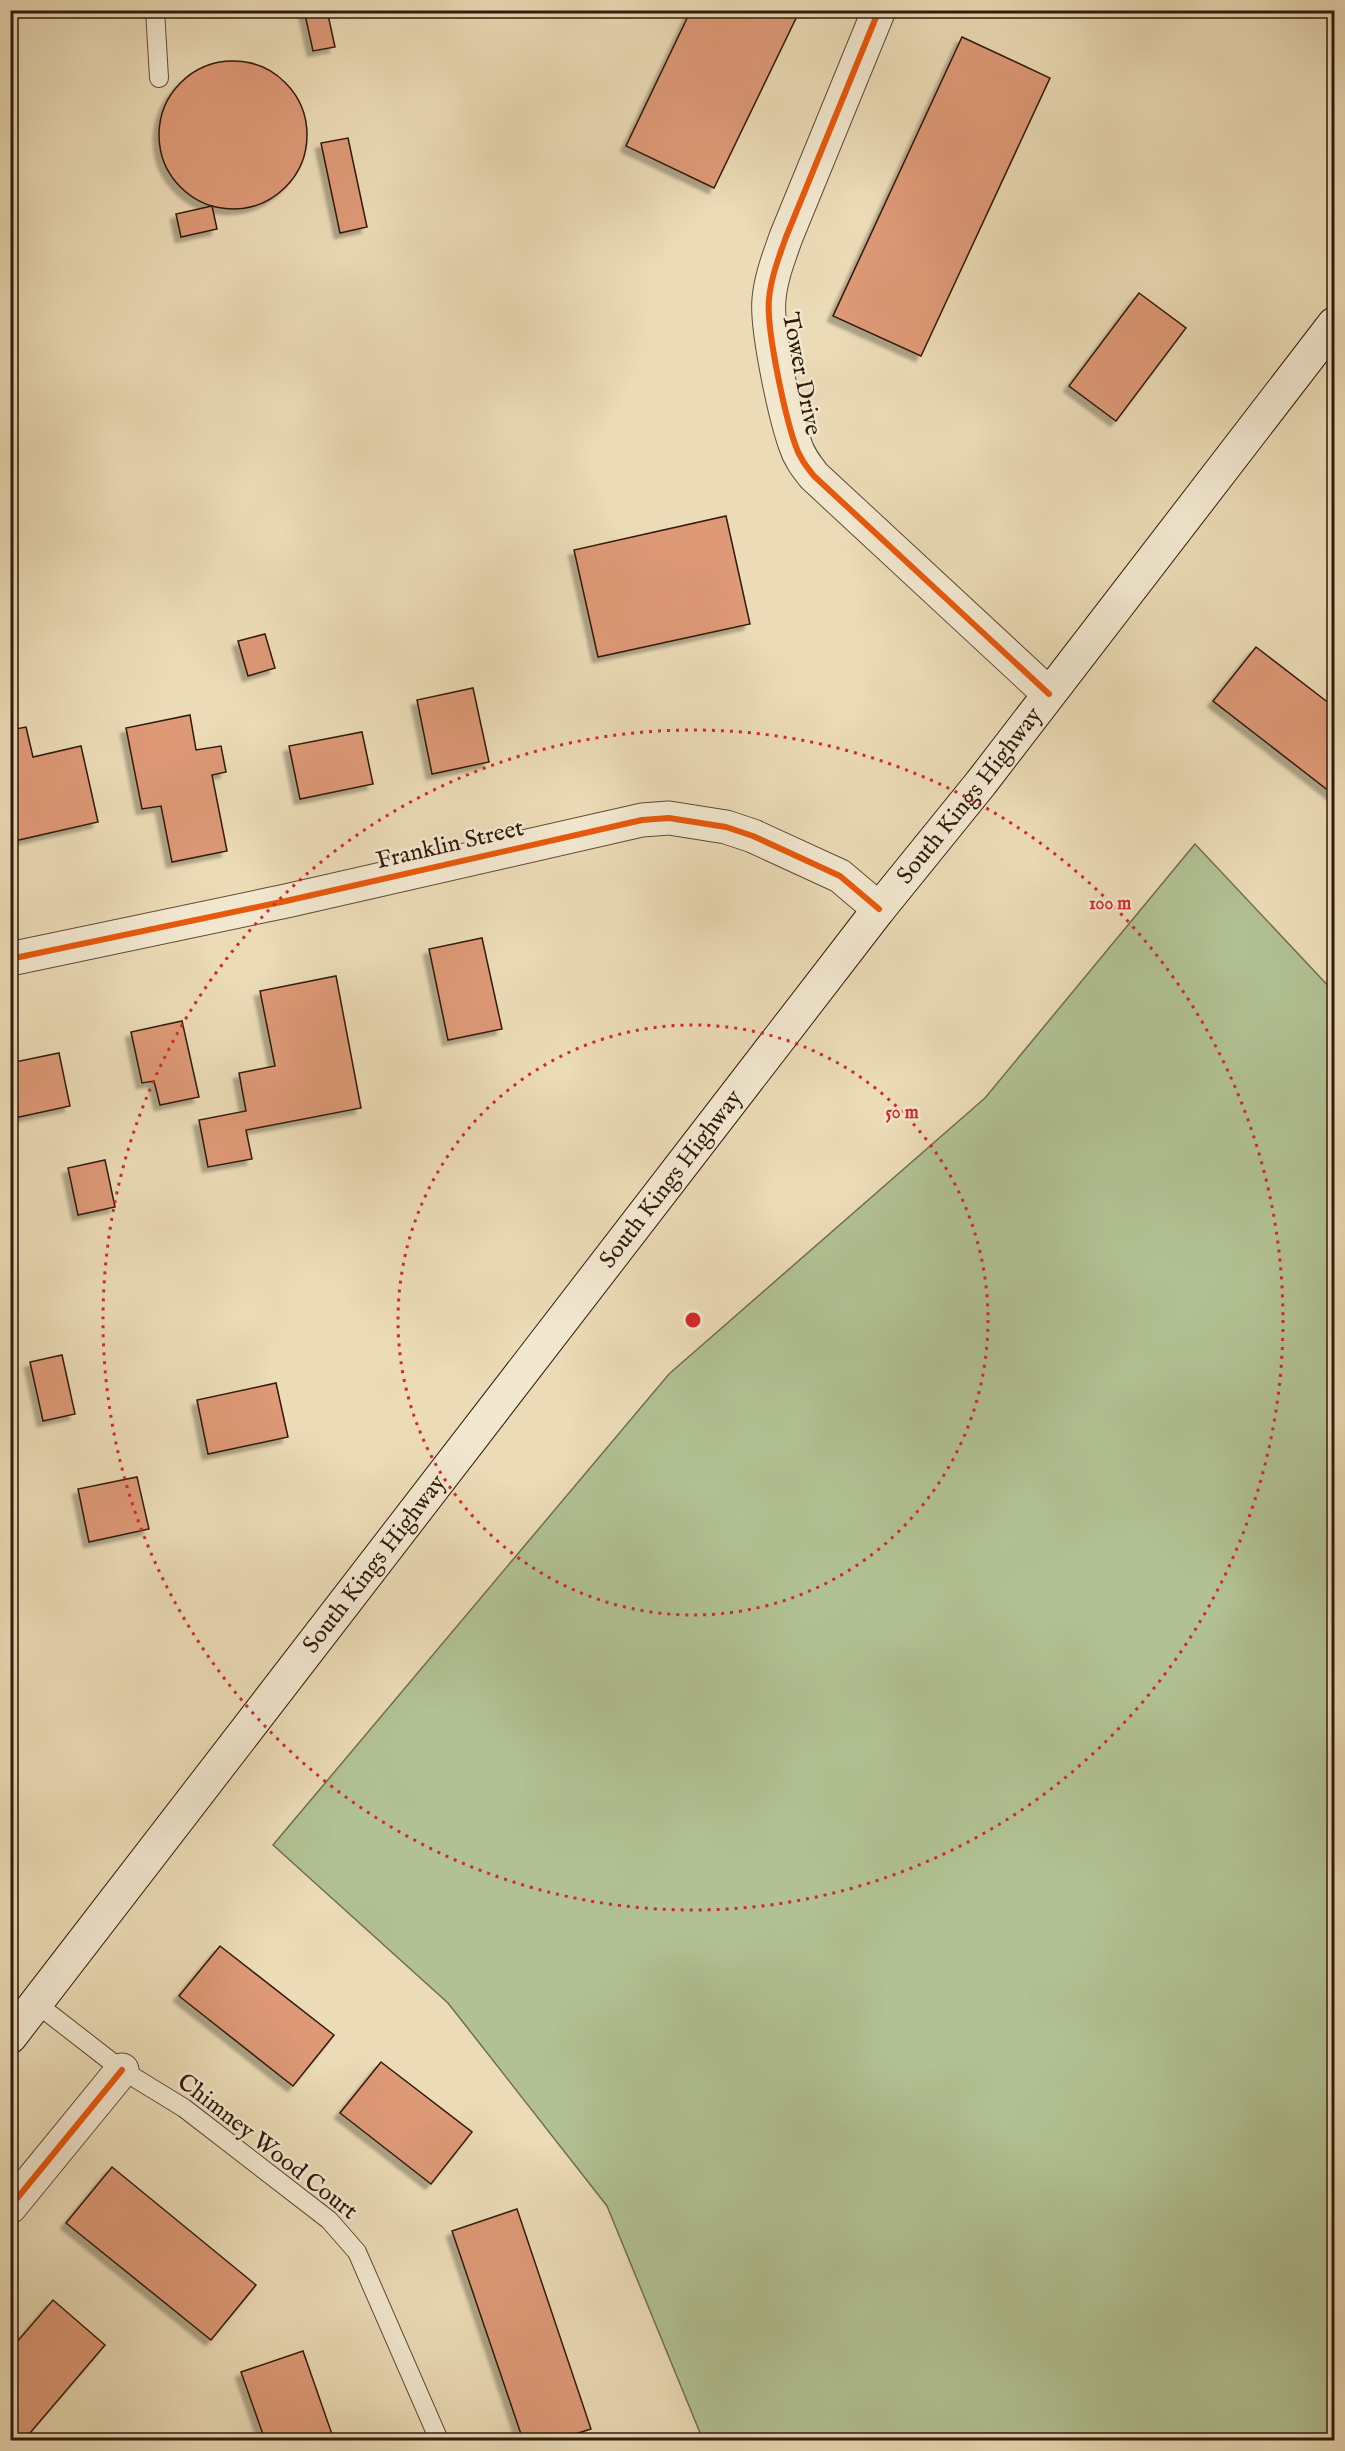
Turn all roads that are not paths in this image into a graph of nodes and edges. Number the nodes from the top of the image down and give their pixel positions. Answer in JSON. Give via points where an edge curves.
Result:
{"nodes":[{"id":1,"x":155,"y":10,"type":"edge"},
{"id":2,"x":879,"y":10,"type":"edge"},
{"id":3,"x":159,"y":78,"type":"dead end"},
{"id":4,"x":1335,"y":324,"type":"edge"},
{"id":5,"x":1049,"y":694,"type":"junction"},
{"id":6,"x":879,"y":909,"type":"junction"},
{"id":7,"x":10,"y":959,"type":"edge"},
{"id":8,"x":37,"y":2004,"type":"junction"},
{"id":9,"x":10,"y":2037,"type":"edge"},
{"id":10,"x":122,"y":2070,"type":"junction"},
{"id":11,"x":10,"y":2207,"type":"edge"},
{"id":12,"x":439,"y":2440,"type":"edge"}],
"edges":[{"from":1,"to":3,"type":"lane"},
{"from":2,"to":5,"type":"main road","name":"Tower Drive","via":[[774,273],[768,301],[770,326],[787,413],[795,444],[814,476]]},
{"from":4,"to":5,"type":"main road","name":"South Kings Highway"},
{"from":5,"to":6,"type":"main road","name":"South Kings Highway"},
{"from":6,"to":7,"type":"main road","name":"Franklin Street","via":[[840,876],[753,836],[726,827],[669,818],[642,820]]},
{"from":6,"to":8,"type":"main road","name":"South Kings Highway"},
{"from":8,"to":9,"type":"main road","name":"South Kings Highway"},
{"from":8,"to":10,"type":"lane","name":"Chimney Wood Court"},
{"from":10,"to":11,"type":"main road"},
{"from":10,"to":12,"type":"lane","name":"Chimney Wood Court","via":[[184,2109],[320,2213],[357,2252]]}]}
